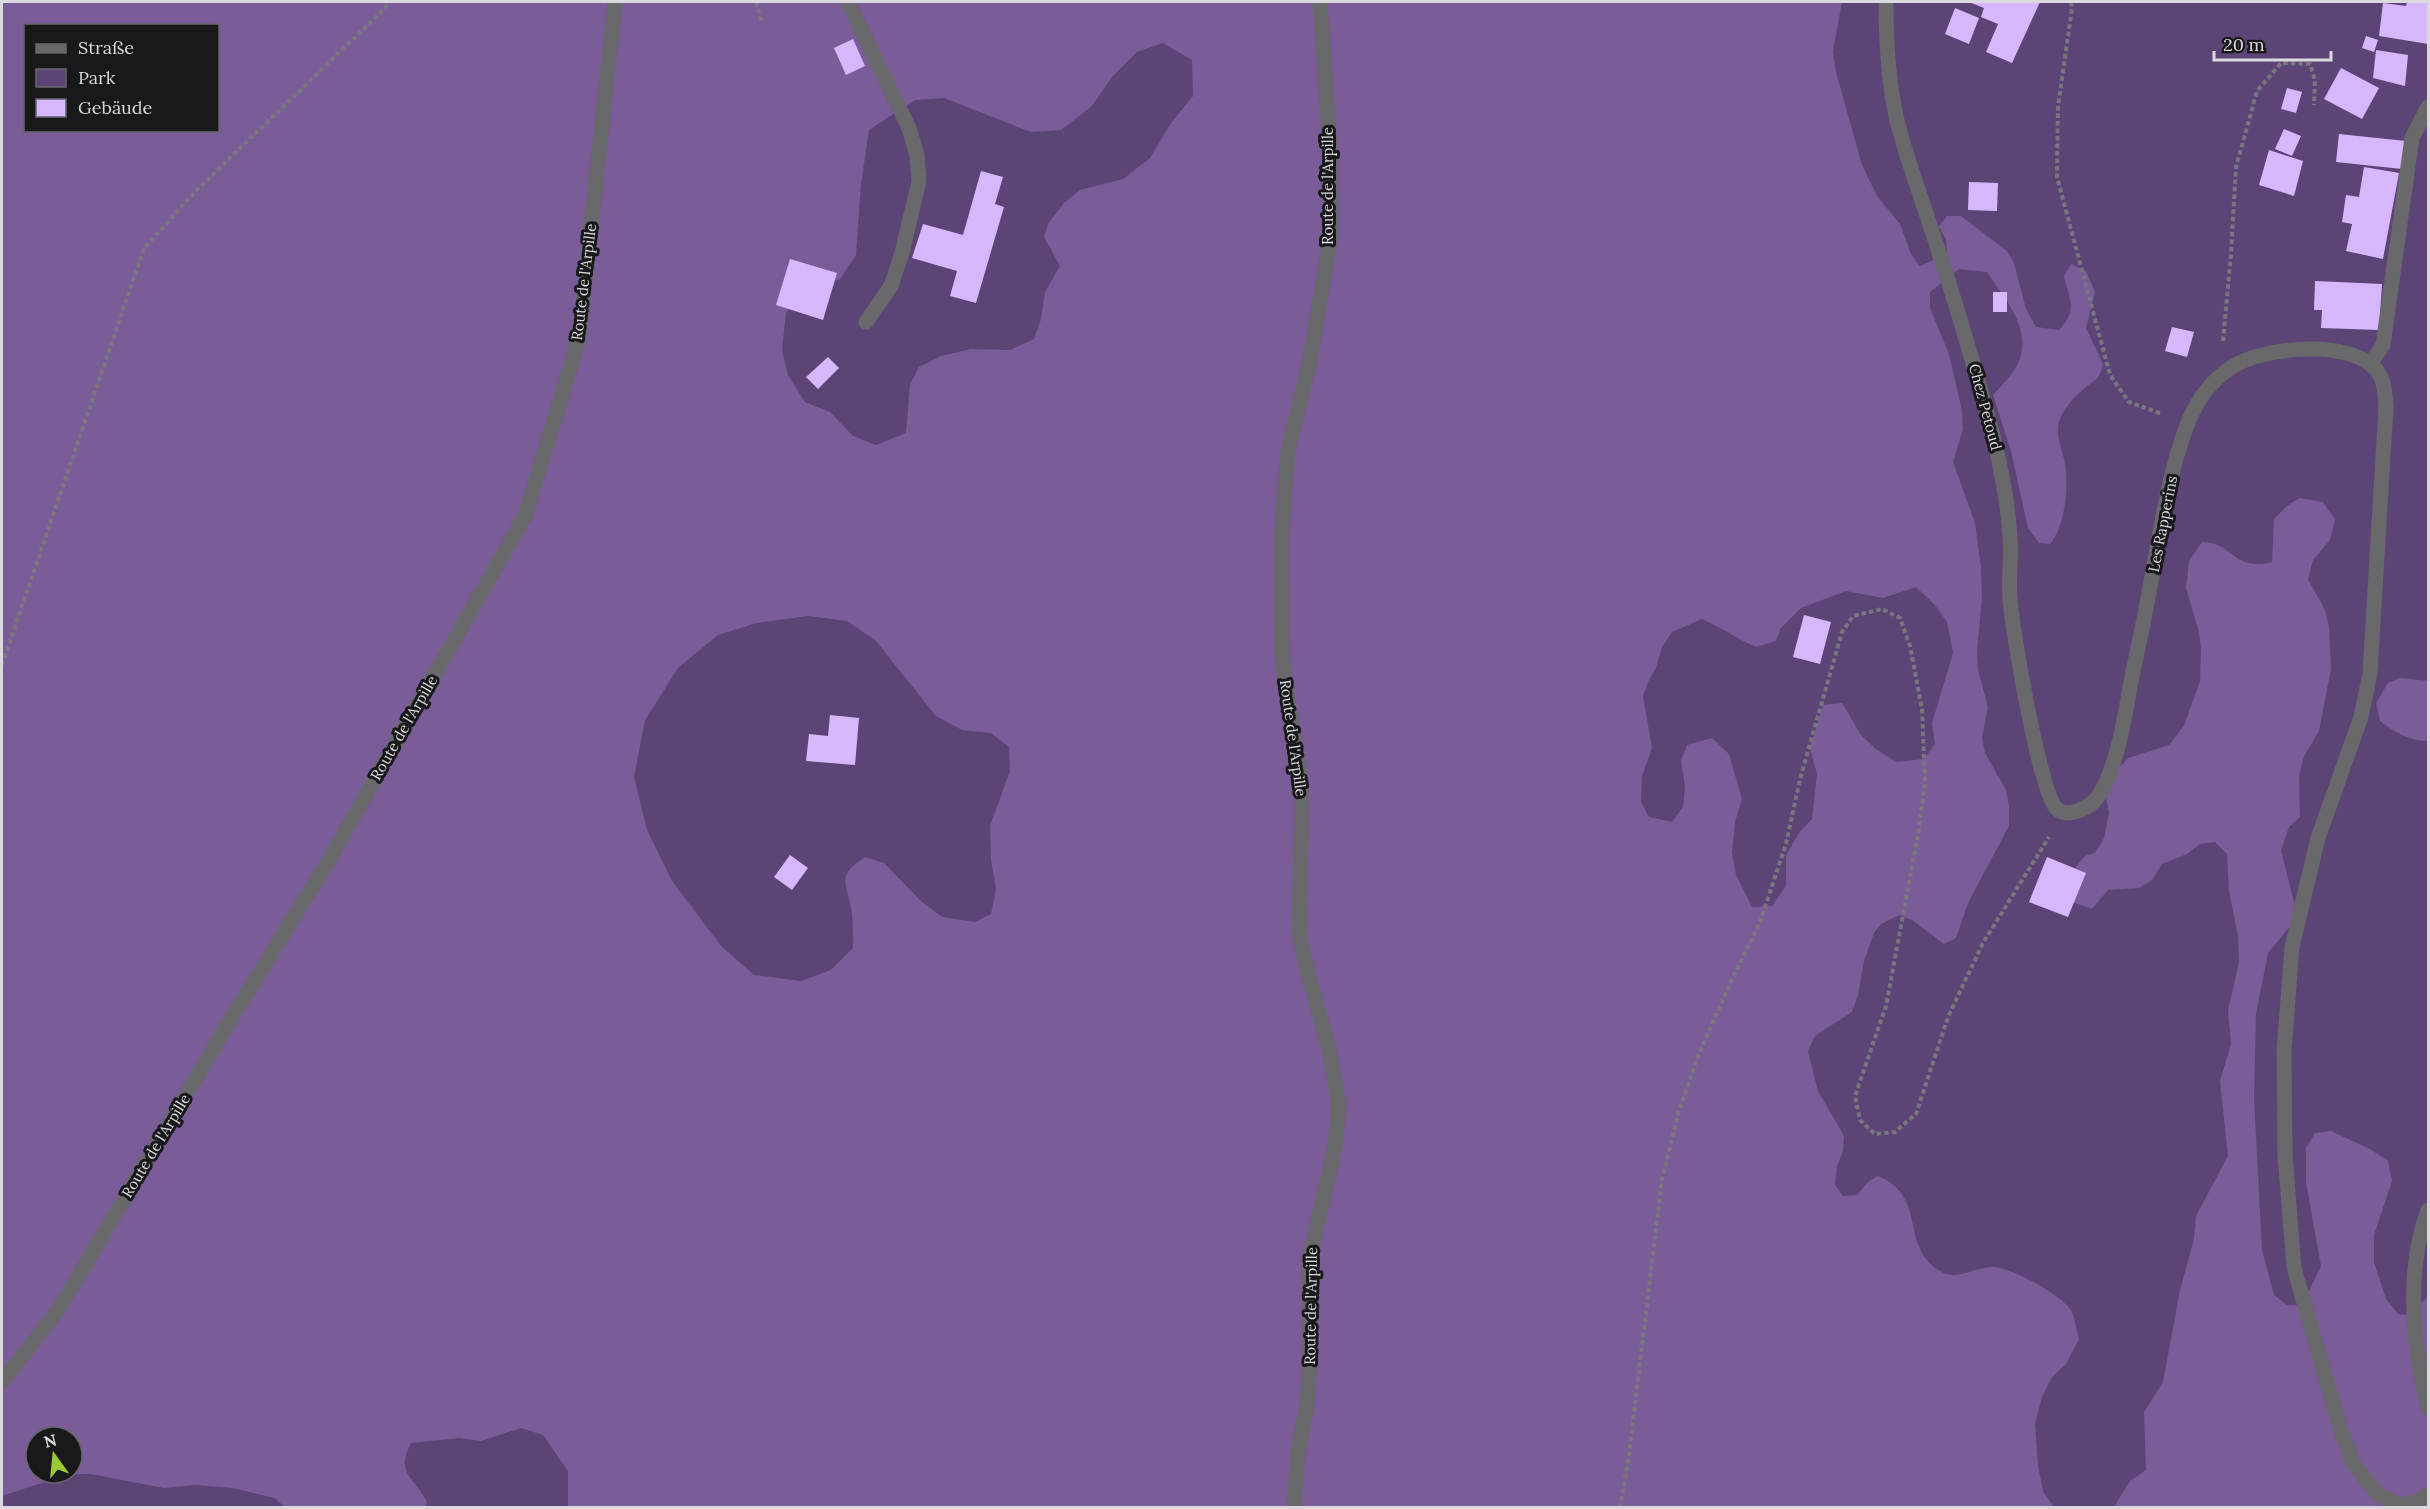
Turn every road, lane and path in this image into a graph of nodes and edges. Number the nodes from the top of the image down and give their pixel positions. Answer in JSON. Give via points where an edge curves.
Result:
{"nodes":[{"id":1,"x":388,"y":2,"type":"edge"},
{"id":2,"x":615,"y":2,"type":"edge"},
{"id":3,"x":756,"y":2,"type":"edge"},
{"id":4,"x":848,"y":2,"type":"edge"},
{"id":5,"x":1320,"y":2,"type":"edge"},
{"id":6,"x":1886,"y":2,"type":"edge"},
{"id":7,"x":2071,"y":2,"type":"edge"},
{"id":8,"x":762,"y":24,"type":"dead end"},
{"id":9,"x":2314,"y":105,"type":"dead end"},
{"id":10,"x":2428,"y":107,"type":"edge"},
{"id":11,"x":866,"y":322,"type":"dead end"},
{"id":12,"x":2370,"y":364,"type":"junction"},
{"id":13,"x":2228,"y":370,"type":"junction"},
{"id":14,"x":2187,"y":424,"type":"junction"},
{"id":15,"x":2,"y":665,"type":"edge"},
{"id":16,"x":2064,"y":813,"type":"junction"},
{"id":17,"x":2428,"y":1210,"type":"edge"},
{"id":18,"x":2,"y":1382,"type":"edge"},
{"id":19,"x":2428,"y":1408,"type":"edge"},
{"id":20,"x":2428,"y":1494,"type":"edge"},
{"id":21,"x":1294,"y":1508,"type":"edge"},
{"id":22,"x":1620,"y":1508,"type":"edge"}],
"edges":[{"from":1,"to":15,"type":"path","via":[[195,192],[144,248]]},
{"from":2,"to":18,"type":"street","name":"Route de l'Arpille","via":[[579,339],[525,516],[326,865],[59,1309]]},
{"from":3,"to":8,"type":"path"},
{"from":4,"to":11,"type":"street","via":[[909,128],[919,181],[891,286]]},
{"from":5,"to":21,"type":"street","name":"Route de l'Arpille","via":[[1330,146],[1331,234],[1310,360],[1288,450],[1281,539],[1282,655],[1302,800],[1299,930],[1329,1049],[1338,1114],[1335,1146],[1309,1262],[1310,1362]]},
{"from":6,"to":16,"type":"street","name":"Chez Petoud","via":[[1889,74],[1896,116],[1958,307],[1998,455],[2011,540],[2010,598],[2029,716],[2052,802]]},
{"from":7,"to":14,"type":"path","via":[[2058,107],[2057,177],[2104,354],[2110,375],[2129,402]]},
{"from":9,"to":13,"type":"path","via":[[2315,80],[2310,64],[2281,63],[2257,91],[2236,167],[2221,353]]},
{"from":10,"to":12,"type":"street","via":[[2412,138],[2383,345]]},
{"from":12,"to":13,"type":"street","name":"Les Rapperins","via":[[2347,352],[2311,350],[2245,360]]},
{"from":12,"to":20,"type":"street","via":[[2384,386],[2386,407],[2371,663],[2361,717],[2318,838],[2292,947],[2284,1051],[2285,1155],[2294,1268],[2353,1463],[2377,1494],[2400,1505],[2420,1501]]},
{"from":13,"to":14,"type":"street","name":"Les Rapperins","via":[[2197,402]]},
{"from":14,"to":16,"type":"street","name":"Les Rapperins","via":[[2161,522],[2118,746],[2099,796],[2082,810]]},
{"from":16,"to":22,"type":"path","via":[[1983,943],[1948,1017],[1916,1114],[1895,1132],[1875,1134],[1860,1120],[1855,1096],[1886,1006],[1901,931],[1925,782],[1923,719],[1910,646],[1899,618],[1882,609],[1853,616],[1842,632],[1800,779],[1786,844],[1760,922],[1698,1056],[1679,1111],[1662,1179]]},
{"from":17,"to":19,"type":"street","via":[[2417,1255],[2414,1301],[2418,1368]]}]}
